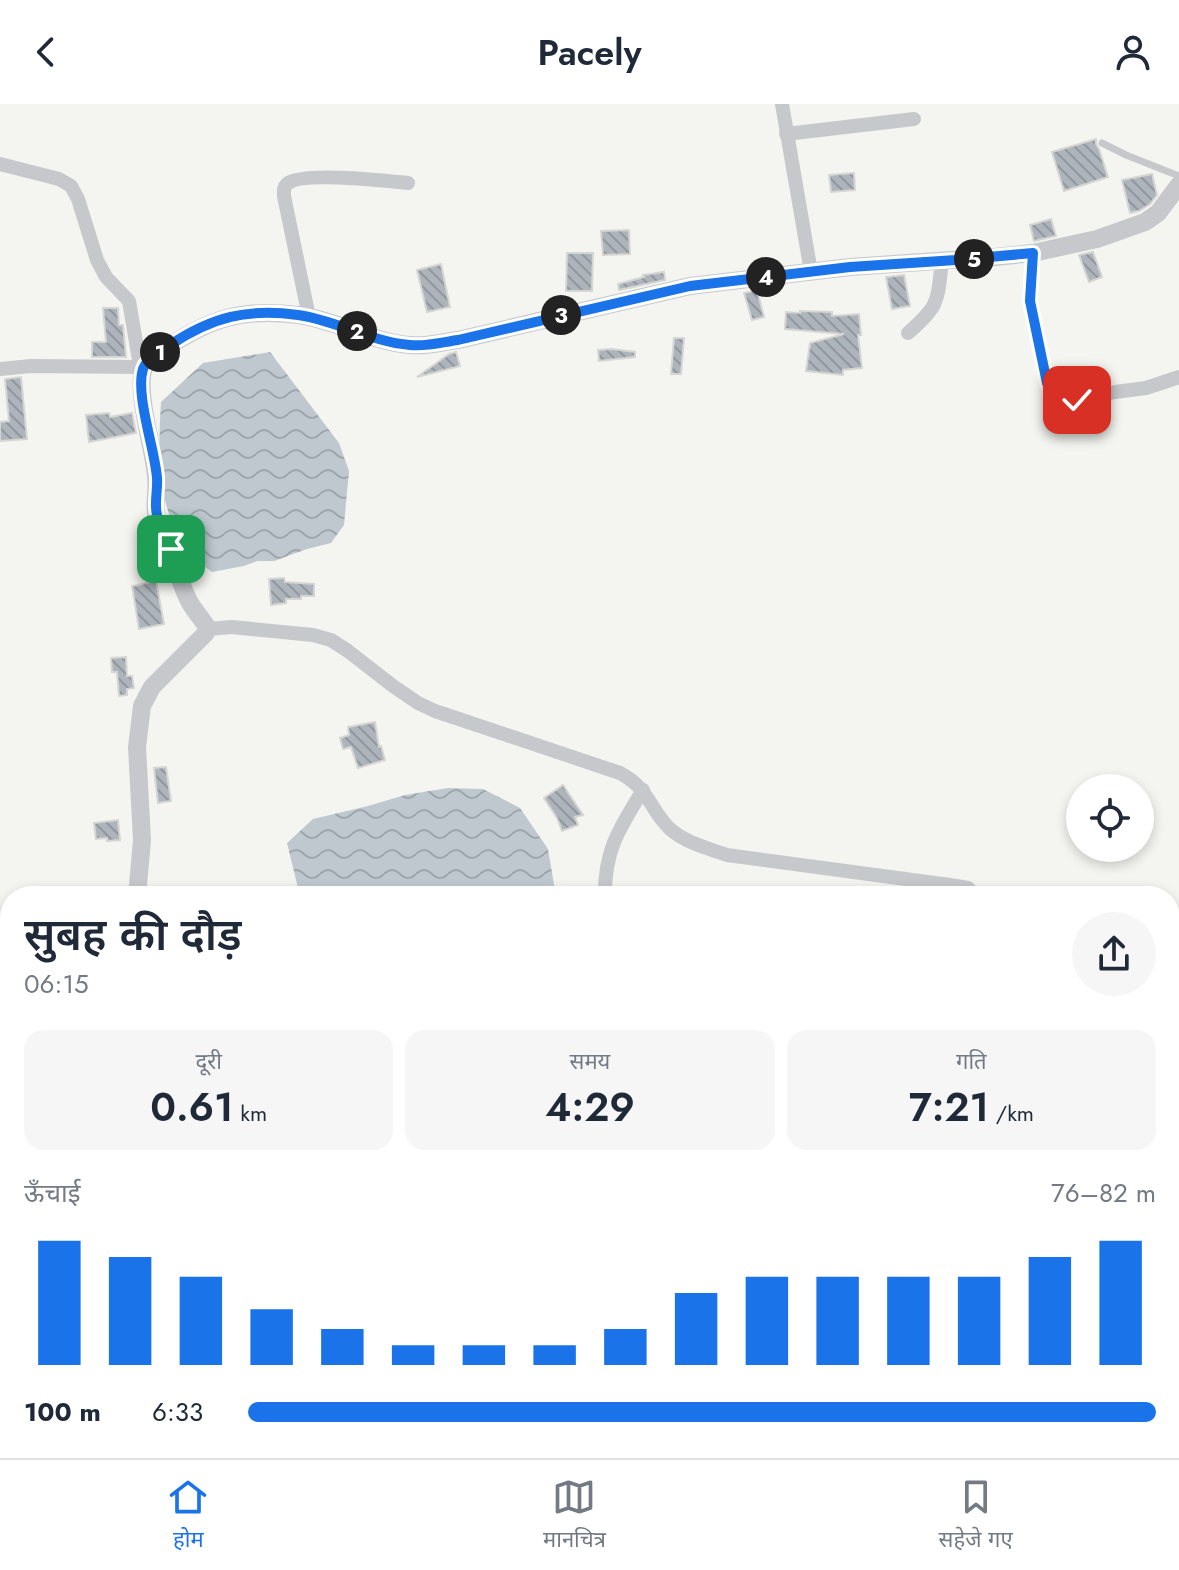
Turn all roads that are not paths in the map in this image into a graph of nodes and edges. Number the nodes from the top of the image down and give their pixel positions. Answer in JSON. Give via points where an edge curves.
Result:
{"nodes":[{"id":1,"x":782,"y":104,"type":"edge"},
{"id":2,"x":914,"y":119,"type":"dead end"},
{"id":3,"x":786,"y":134,"type":"junction"},
{"id":4,"x":1102,"y":143,"type":"dead end"},
{"id":5,"x":0,"y":164,"type":"edge"},
{"id":6,"x":1179,"y":176,"type":"edge"},
{"id":7,"x":408,"y":183,"type":"dead end"},
{"id":8,"x":1179,"y":185,"type":"edge"},
{"id":9,"x":1033,"y":253,"type":"junction"},
{"id":10,"x":942,"y":261,"type":"junction"},
{"id":11,"x":811,"y":272,"type":"junction"},
{"id":12,"x":309,"y":317,"type":"junction"},
{"id":13,"x":908,"y":333,"type":"dead end"},
{"id":14,"x":142,"y":366,"type":"junction"},
{"id":15,"x":0,"y":369,"type":"edge"},
{"id":16,"x":1179,"y":377,"type":"edge"},
{"id":17,"x":208,"y":629,"type":"junction"},
{"id":18,"x":643,"y":790,"type":"junction"},
{"id":19,"x":138,"y":886,"type":"edge"},
{"id":20,"x":605,"y":886,"type":"edge"},
{"id":21,"x":956,"y":886,"type":"edge"}],
"edges":[{"from":1,"to":3,"type":"street"},
{"from":2,"to":3,"type":"street"},
{"from":3,"to":11,"type":"street"},
{"from":4,"to":6,"type":"lane"},
{"from":5,"to":14,"type":"street","via":[[71,186],[97,260],[129,301]]},
{"from":7,"to":12,"type":"street","via":[[326,178],[285,186]]},
{"from":8,"to":9,"type":"street","via":[[1145,222]]},
{"from":9,"to":10,"type":"street"},
{"from":9,"to":16,"type":"street","via":[[1030,301],[1053,398],[1077,400]]},
{"from":10,"to":11,"type":"street"},
{"from":10,"to":13,"type":"street","via":[[934,306]]},
{"from":11,"to":12,"type":"street","via":[[690,286],[428,345],[390,343]]},
{"from":12,"to":14,"type":"street","via":[[258,313],[220,319],[185,335]]},
{"from":14,"to":15,"type":"street"},
{"from":14,"to":17,"type":"street","via":[[157,478],[156,512],[184,590]]},
{"from":17,"to":18,"type":"street","via":[[245,628],[331,640],[426,707],[620,773]]},
{"from":17,"to":19,"type":"street","via":[[152,687],[142,706],[137,747],[142,840]]},
{"from":18,"to":20,"type":"street","via":[[619,829]]},
{"from":18,"to":21,"type":"street","via":[[680,837],[727,855]]}]}
